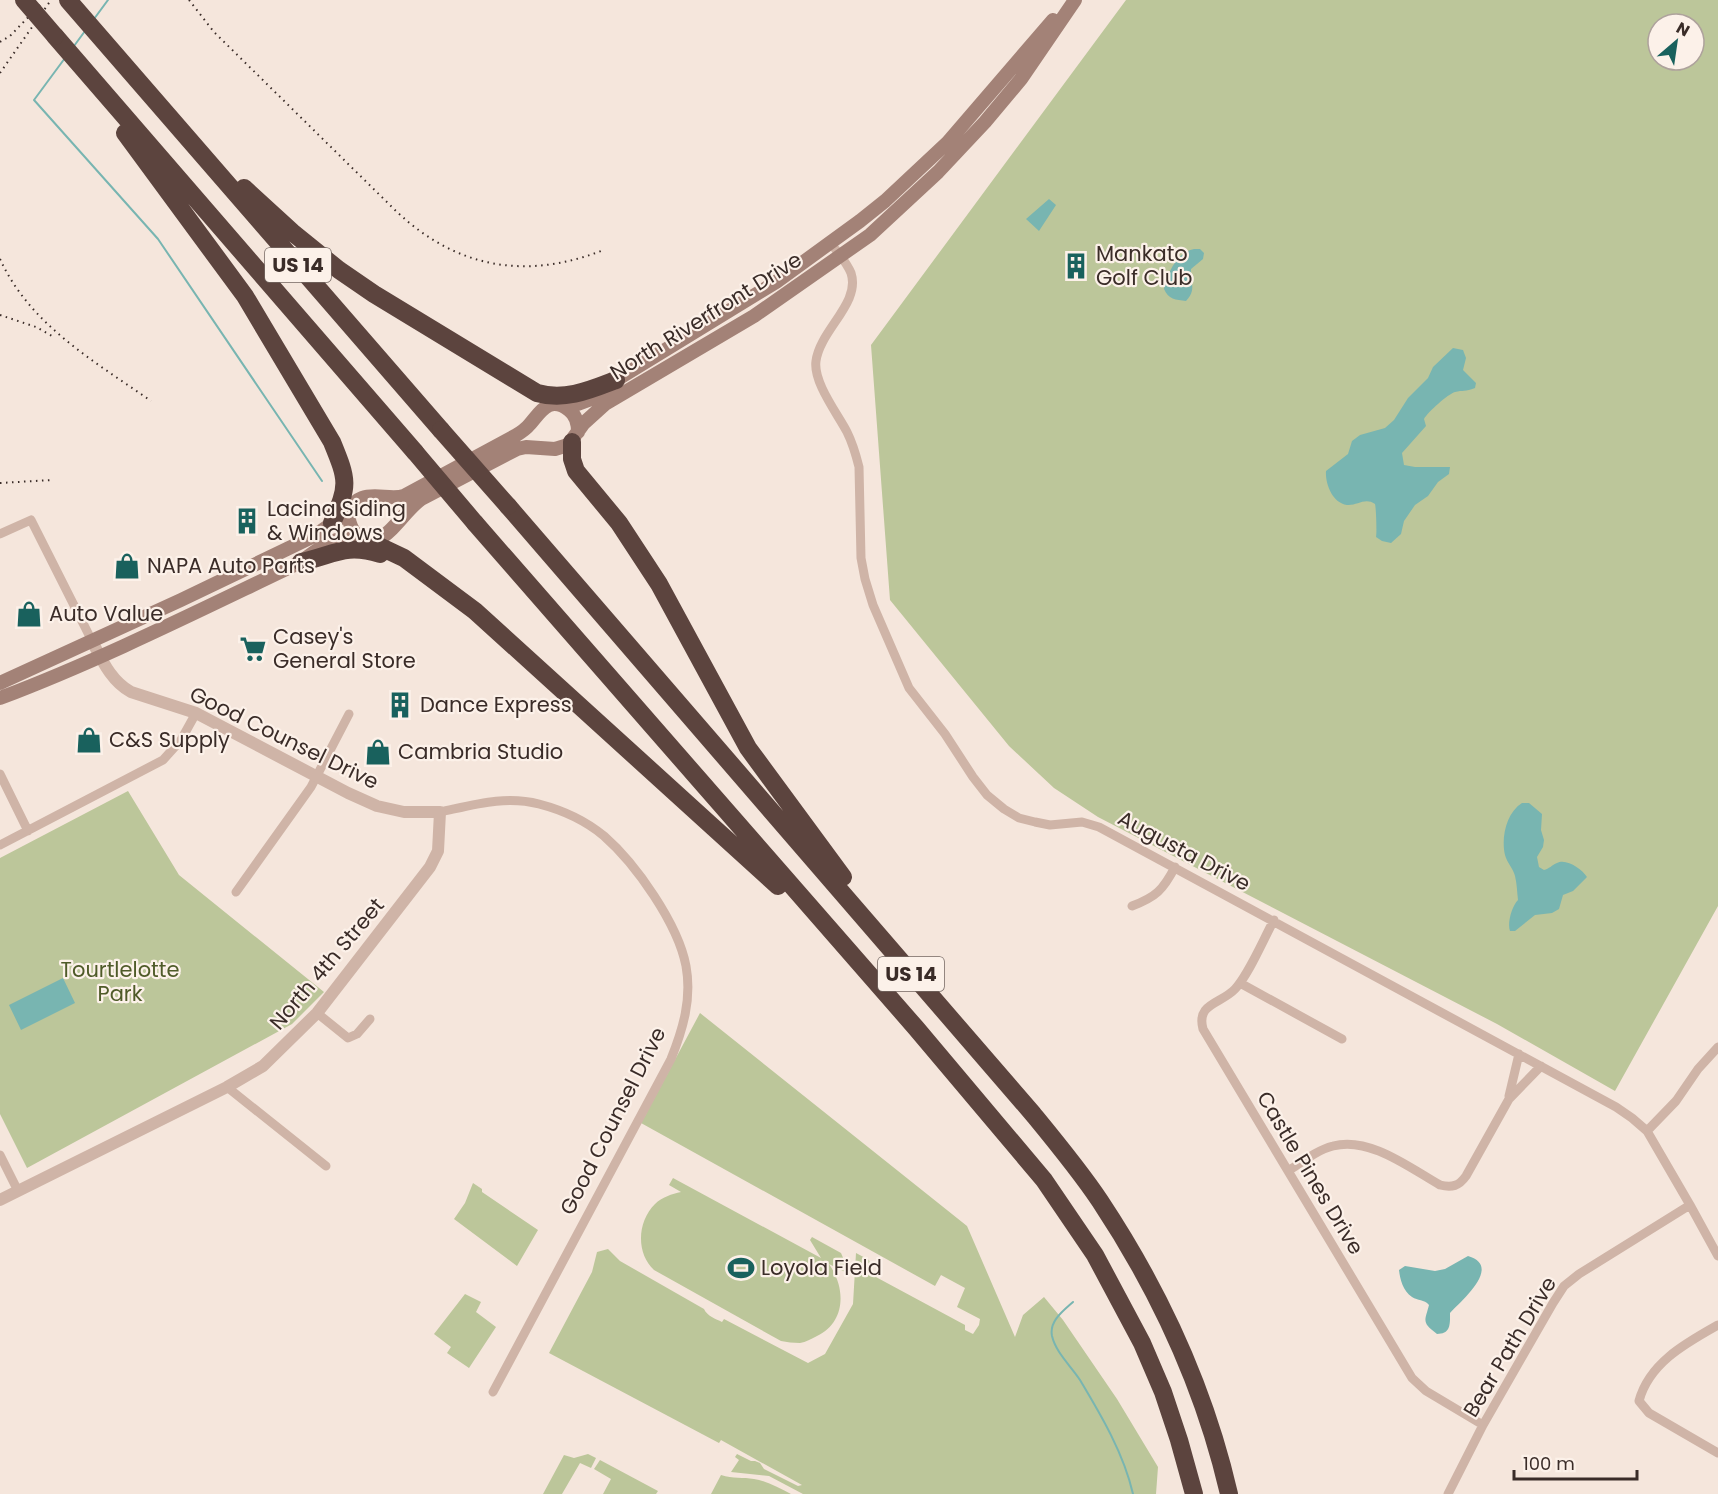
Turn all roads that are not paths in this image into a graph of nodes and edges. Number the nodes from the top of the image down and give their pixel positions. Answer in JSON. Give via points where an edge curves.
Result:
{"nodes":[{"id":1,"x":24,"y":0,"type":"edge"},
{"id":2,"x":68,"y":0,"type":"edge"},
{"id":3,"x":1070,"y":0,"type":"edge"},
{"id":4,"x":1075,"y":0,"type":"edge"},
{"id":5,"x":98,"y":84,"type":"junction"},
{"id":6,"x":155,"y":100,"type":"junction"},
{"id":7,"x":830,"y":242,"type":"junction"},
{"id":8,"x":840,"y":255,"type":"junction"},
{"id":9,"x":616,"y":380,"type":"joint"},
{"id":10,"x":558,"y":403,"type":"junction"},
{"id":11,"x":575,"y":437,"type":"junction"},
{"id":12,"x":332,"y":442,"type":"junction"},
{"id":13,"x":516,"y":443,"type":"junction"},
{"id":14,"x":408,"y":501,"type":"junction"},
{"id":15,"x":353,"y":506,"type":"junction"},
{"id":16,"x":332,"y":523,"type":"junction"},
{"id":17,"x":0,"y":534,"type":"edge"},
{"id":18,"x":362,"y":538,"type":"junction"},
{"id":19,"x":301,"y":562,"type":"junction"},
{"id":20,"x":430,"y":576,"type":"junction"},
{"id":21,"x":92,"y":641,"type":"junction"},
{"id":22,"x":100,"y":657,"type":"junction"},
{"id":23,"x":0,"y":683,"type":"edge"},
{"id":24,"x":0,"y":698,"type":"edge"},
{"id":25,"x":196,"y":713,"type":"junction"},
{"id":26,"x":349,"y":714,"type":"dead end"},
{"id":27,"x":0,"y":774,"type":"edge"},
{"id":28,"x":316,"y":776,"type":"junction"},
{"id":29,"x":440,"y":812,"type":"junction"},
{"id":30,"x":28,"y":831,"type":"junction"},
{"id":31,"x":0,"y":845,"type":"edge"},
{"id":32,"x":1175,"y":867,"type":"junction"},
{"id":33,"x":236,"y":892,"type":"dead end"},
{"id":34,"x":1132,"y":906,"type":"dead end"},
{"id":35,"x":1274,"y":921,"type":"junction"},
{"id":36,"x":914,"y":976,"type":"junction"},
{"id":37,"x":1240,"y":983,"type":"junction"},
{"id":38,"x":317,"y":1013,"type":"junction"},
{"id":39,"x":370,"y":1019,"type":"dead end"},
{"id":40,"x":916,"y":1028,"type":"junction"},
{"id":41,"x":1342,"y":1039,"type":"dead end"},
{"id":42,"x":1718,"y":1047,"type":"edge"},
{"id":43,"x":1519,"y":1054,"type":"junction"},
{"id":44,"x":1541,"y":1066,"type":"junction"},
{"id":45,"x":227,"y":1087,"type":"junction"},
{"id":46,"x":1509,"y":1099,"type":"junction"},
{"id":47,"x":1647,"y":1131,"type":"junction"},
{"id":48,"x":0,"y":1155,"type":"edge"},
{"id":49,"x":326,"y":1166,"type":"dead end"},
{"id":50,"x":1288,"y":1171,"type":"junction"},
{"id":51,"x":18,"y":1191,"type":"junction"},
{"id":52,"x":0,"y":1200,"type":"edge"},
{"id":53,"x":1690,"y":1205,"type":"junction"},
{"id":54,"x":1718,"y":1256,"type":"edge"},
{"id":55,"x":1718,"y":1325,"type":"edge"},
{"id":56,"x":492,"y":1392,"type":"dead end"},
{"id":57,"x":1483,"y":1425,"type":"junction"},
{"id":58,"x":1718,"y":1453,"type":"edge"},
{"id":59,"x":1450,"y":1493,"type":"edge"},
{"id":60,"x":1194,"y":1494,"type":"edge"},
{"id":61,"x":1229,"y":1494,"type":"edge"}],
"edges":[{"from":1,"to":5,"type":"highway","number":"US 14","bridge":true},
{"from":2,"to":6,"type":"highway","number":"US 14"},
{"from":3,"to":7,"type":"main road","name":"North Riverfront Drive","via":[[948,142],[885,201]]},
{"from":4,"to":8,"type":"main road","name":"North Riverfront Drive","via":[[1021,79],[965,144],[878,229]]},
{"from":5,"to":12,"type":"highway","via":[[126,134],[244,296]]},
{"from":5,"to":40,"type":"highway","number":"US 14","bridge":true},
{"from":6,"to":10,"type":"highway","via":[[230,175],[339,270],[451,342]]},
{"from":6,"to":36,"type":"highway","number":"US 14","bridge":true},
{"from":7,"to":8,"type":"street"},
{"from":7,"to":9,"type":"main road","name":"North Riverfront Drive","via":[[776,282]]},
{"from":8,"to":11,"type":"main road","name":"North Riverfront Drive","via":[[754,316],[605,404]]},
{"from":8,"to":32,"type":"street","name":"Augusta Drive","via":[[851,274],[852,292],[821,342],[816,361],[819,381],[856,454],[865,579],[909,688],[987,795],[1004,809],[1019,818],[1050,825],[1082,822],[1099,827]]},
{"from":9,"to":10,"type":"highway"},
{"from":10,"to":11,"type":"main road","via":[[576,419]]},
{"from":10,"to":13,"type":"main road","via":[[542,408]]},
{"from":11,"to":13,"type":"main road","via":[[555,449]]},
{"from":11,"to":36,"type":"highway","via":[[576,471],[619,523],[659,584],[748,748]]},
{"from":12,"to":15,"type":"highway","via":[[353,469]]},
{"from":12,"to":16,"type":"highway","via":[[345,485]]},
{"from":13,"to":14,"type":"main road","via":[[431,493]]},
{"from":14,"to":15,"type":"main road","via":[[371,496]]},
{"from":14,"to":18,"type":"main road","via":[[387,534],[381,538]]},
{"from":15,"to":16,"type":"main road"},
{"from":15,"to":18,"type":"main road","via":[[350,526]]},
{"from":16,"to":21,"type":"main road","via":[[314,536]]},
{"from":17,"to":21,"type":"street","via":[[31,520]]},
{"from":18,"to":19,"type":"main road","via":[[338,539]]},
{"from":18,"to":20,"type":"highway","via":[[404,558]]},
{"from":19,"to":20,"type":"highway","via":[[343,549],[364,550]]},
{"from":19,"to":22,"type":"main road"},
{"from":20,"to":40,"type":"highway","via":[[476,611],[742,852]]},
{"from":21,"to":22,"type":"street","name":"Good Counsel Drive"},
{"from":21,"to":23,"type":"main road"},
{"from":22,"to":24,"type":"main road"},
{"from":22,"to":25,"type":"street","name":"Good Counsel Drive","via":[[121,687]]},
{"from":25,"to":28,"type":"street","name":"Good Counsel Drive"},
{"from":25,"to":30,"type":"street","via":[[181,740],[163,760]]},
{"from":26,"to":28,"type":"street"},
{"from":27,"to":30,"type":"street"},
{"from":28,"to":29,"type":"street","name":"Good Counsel Drive","via":[[377,806],[404,812]]},
{"from":28,"to":33,"type":"street"},
{"from":29,"to":38,"type":"street","name":"North 4th Street","via":[[438,851],[430,867]]},
{"from":29,"to":56,"type":"street","name":"Good Counsel Drive","via":[[499,799],[519,800],[559,810],[592,828],[616,848],[670,922],[682,950],[687,980],[683,1028],[671,1059]]},
{"from":30,"to":31,"type":"street"},
{"from":32,"to":34,"type":"street","via":[[1160,890]]},
{"from":32,"to":35,"type":"street","name":"Augusta Drive"},
{"from":35,"to":37,"type":"street","name":"Castle Pines Drive"},
{"from":35,"to":43,"type":"street","name":"Augusta Drive"},
{"from":36,"to":61,"type":"highway","number":"US 14","via":[[1067,1156],[1120,1232],[1148,1280],[1191,1375],[1211,1426]]},
{"from":37,"to":41,"type":"street"},
{"from":37,"to":50,"type":"street","name":"Castle Pines Drive","via":[[1204,1011],[1203,1029]]},
{"from":38,"to":39,"type":"street","via":[[348,1038]]},
{"from":38,"to":45,"type":"street","name":"North 4th Street","via":[[263,1066]]},
{"from":40,"to":60,"type":"highway","number":"US 14","via":[[1044,1180],[1095,1255],[1142,1343],[1179,1440]]},
{"from":42,"to":47,"type":"street"},
{"from":43,"to":44,"type":"street","name":"Augusta Drive"},
{"from":43,"to":46,"type":"street"},
{"from":44,"to":46,"type":"street"},
{"from":44,"to":47,"type":"street","name":"Augusta Drive","via":[[1617,1107]]},
{"from":45,"to":49,"type":"street"},
{"from":45,"to":51,"type":"street","name":"North 4th Street"},
{"from":46,"to":50,"type":"street","via":[[1466,1176],[1456,1186],[1440,1185],[1378,1150],[1353,1143],[1322,1150]]},
{"from":47,"to":53,"type":"street","name":"Augusta Drive"},
{"from":48,"to":51,"type":"street"},
{"from":50,"to":57,"type":"street","name":"Castle Pines Drive","via":[[1412,1378]]},
{"from":51,"to":52,"type":"street","name":"North 4th Street"},
{"from":53,"to":54,"type":"street","name":"Augusta Drive"},
{"from":53,"to":57,"type":"street","name":"Bear Path Drive","via":[[1564,1286]]},
{"from":55,"to":58,"type":"street","via":[[1673,1352],[1636,1402]]},
{"from":57,"to":59,"type":"street","name":"Bear Path Drive"}]}
